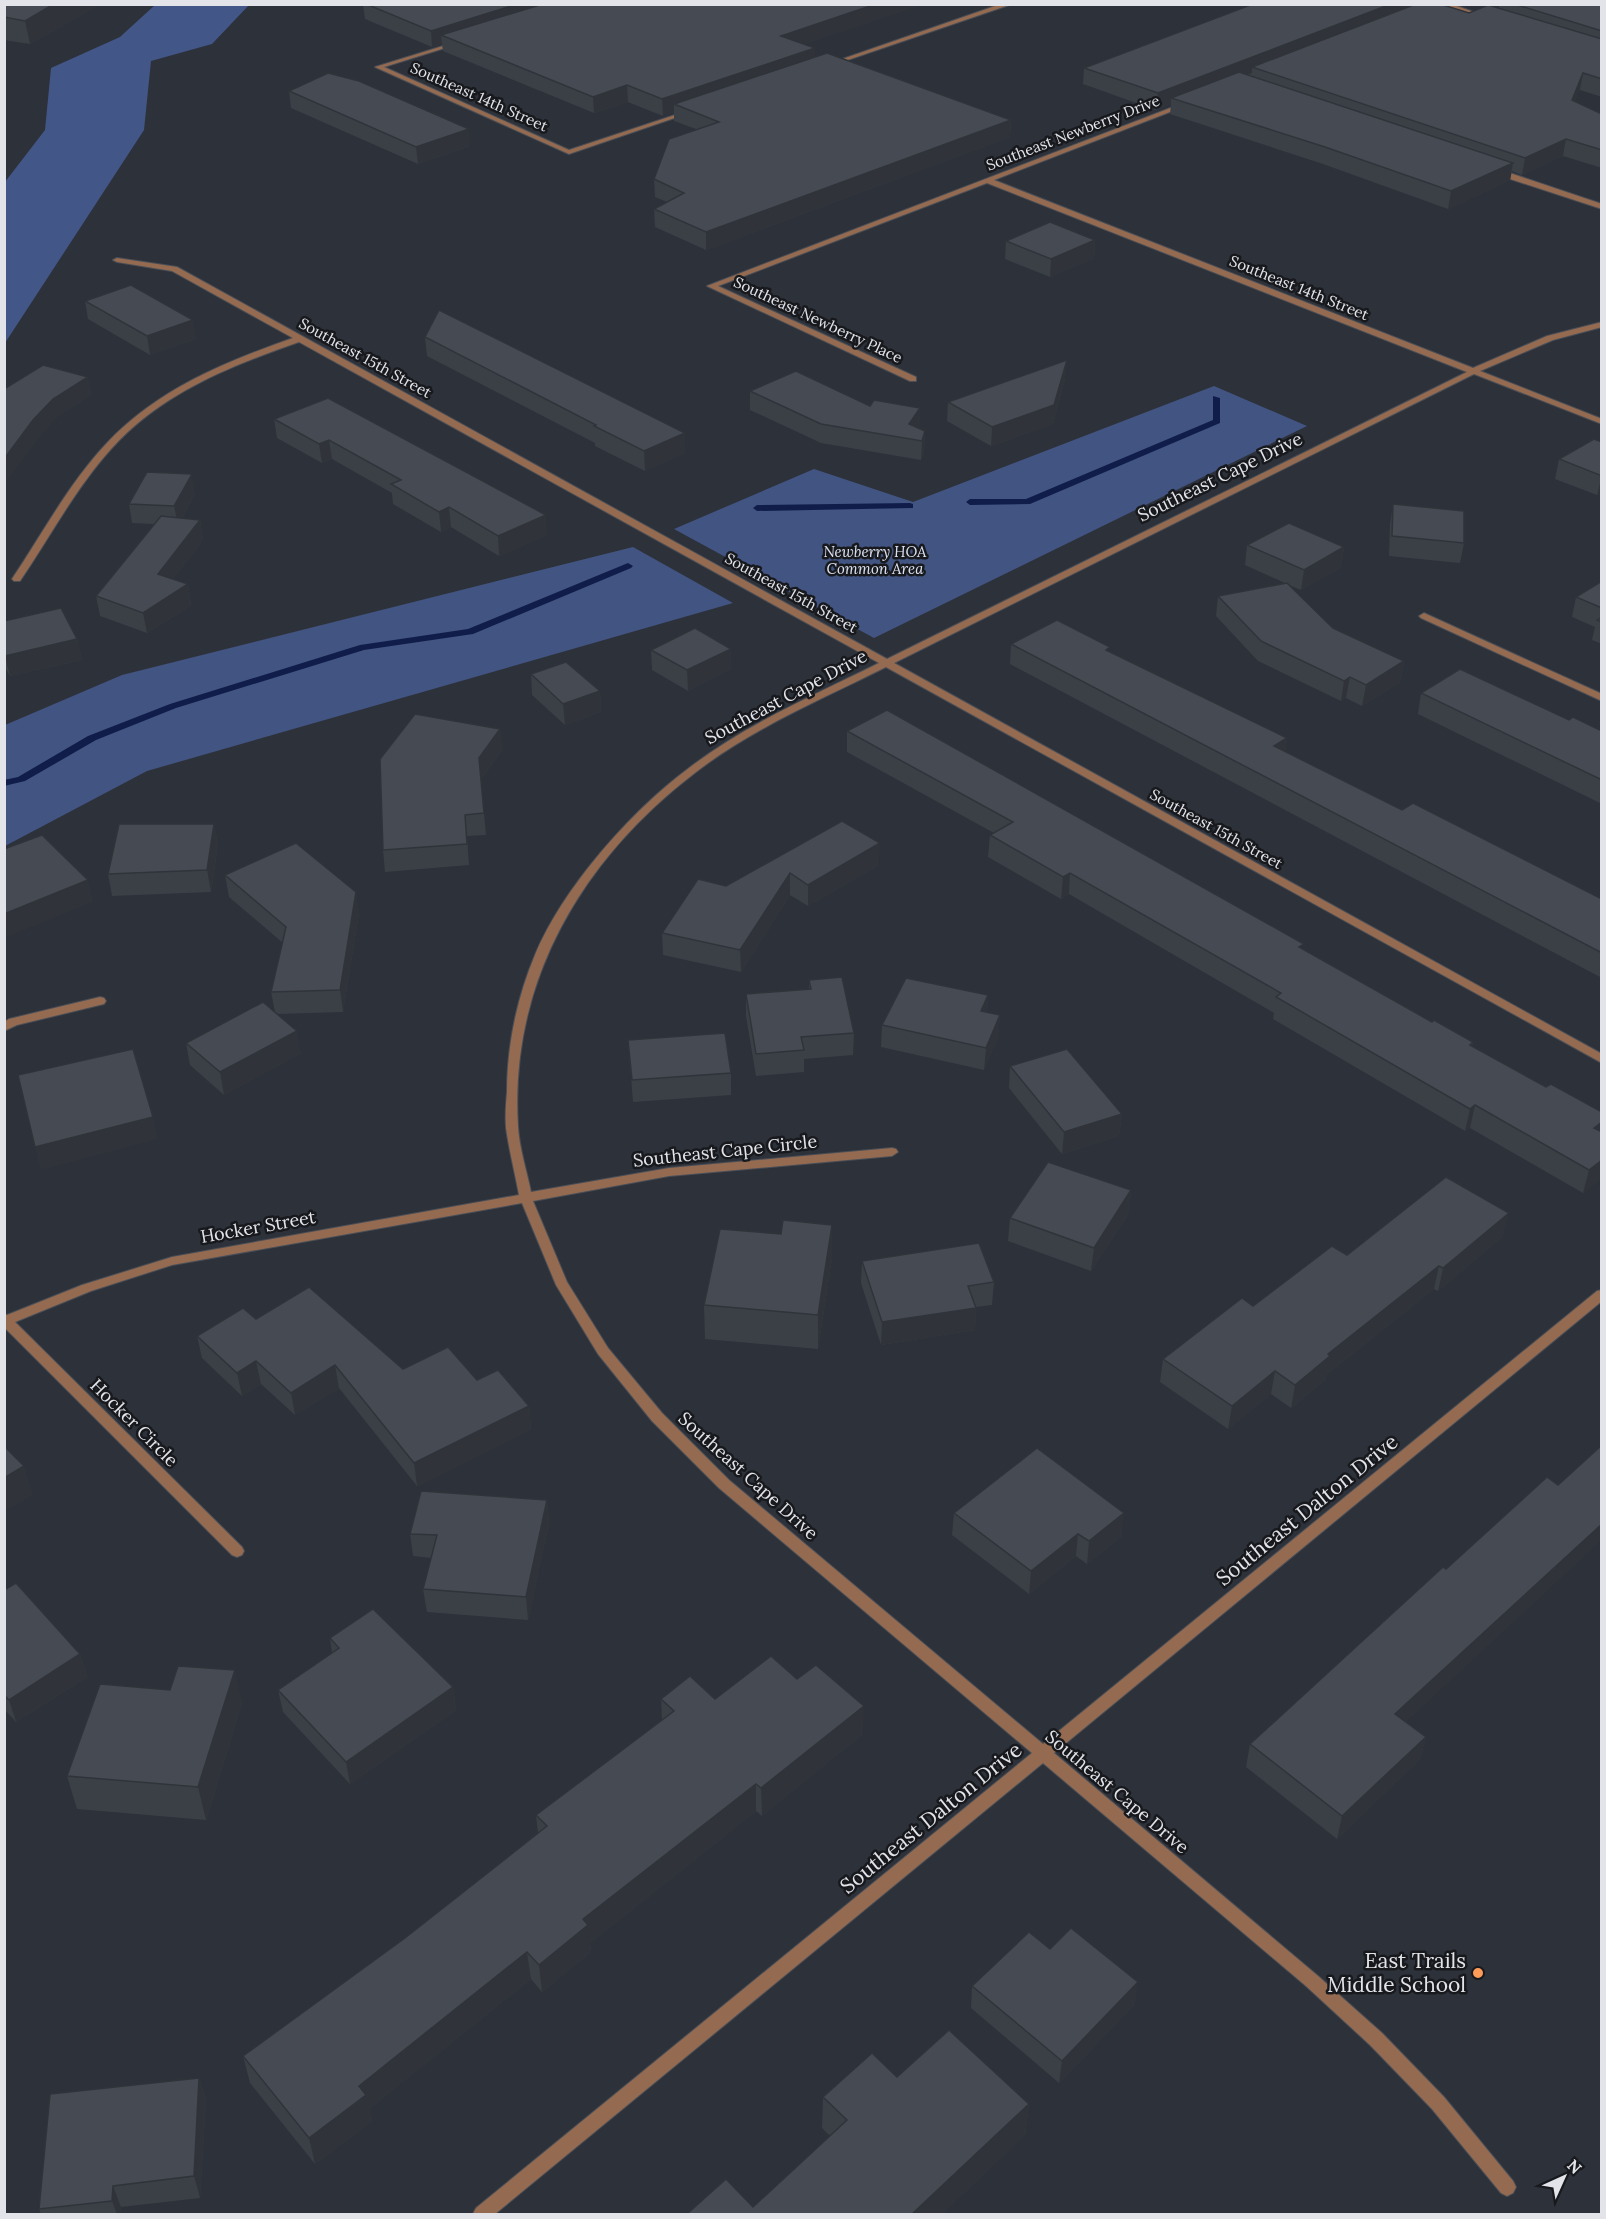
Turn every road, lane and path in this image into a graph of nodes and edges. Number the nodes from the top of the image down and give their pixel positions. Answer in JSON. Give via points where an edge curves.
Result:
{"nodes":[{"id":1,"x":1009,"y":4,"type":"edge"},
{"id":2,"x":1444,"y":5,"type":"edge"},
{"id":3,"x":1433,"y":9,"type":"edge"},
{"id":4,"x":1489,"y":18,"type":"edge"},
{"id":5,"x":465,"y":40,"type":"edge"},
{"id":6,"x":828,"y":65,"type":"edge"},
{"id":7,"x":1196,"y":100,"type":"edge"},
{"id":8,"x":693,"y":110,"type":"edge"},
{"id":9,"x":1488,"y":168,"type":"edge"},
{"id":10,"x":987,"y":180,"type":"junction"},
{"id":11,"x":1602,"y":207,"type":"edge"},
{"id":12,"x":117,"y":260,"type":"dead end"},
{"id":13,"x":711,"y":286,"type":"joint"},
{"id":14,"x":1602,"y":324,"type":"edge"},
{"id":15,"x":299,"y":339,"type":"junction"},
{"id":16,"x":1474,"y":371,"type":"junction"},
{"id":17,"x":913,"y":379,"type":"dead end"},
{"id":18,"x":1602,"y":422,"type":"edge"},
{"id":19,"x":17,"y":579,"type":"dead end"},
{"id":20,"x":1424,"y":616,"type":"dead end"},
{"id":21,"x":886,"y":663,"type":"junction"},
{"id":22,"x":1602,"y":698,"type":"edge"},
{"id":23,"x":100,"y":1001,"type":"dead end"},
{"id":24,"x":4,"y":1027,"type":"edge"},
{"id":25,"x":1602,"y":1059,"type":"edge"},
{"id":26,"x":892,"y":1152,"type":"dead end"},
{"id":27,"x":526,"y":1198,"type":"junction"},
{"id":28,"x":1602,"y":1294,"type":"edge"},
{"id":29,"x":5,"y":1321,"type":"edge"},
{"id":30,"x":237,"y":1551,"type":"dead end"},
{"id":31,"x":1044,"y":1753,"type":"junction"},
{"id":32,"x":1507,"y":2187,"type":"dead end"},
{"id":33,"x":482,"y":2214,"type":"edge"}],
"edges":[{"from":1,"to":6,"type":"street"},
{"from":2,"to":3,"type":"street"},
{"from":2,"to":4,"type":"street"},
{"from":5,"to":8,"type":"street","name":"Southeast 14th Street","via":[[378,67],[569,152]]},
{"from":7,"to":10,"type":"street","name":"Southeast Newberry Drive"},
{"from":9,"to":11,"type":"street"},
{"from":10,"to":13,"type":"street","name":"Southeast Newberry Drive"},
{"from":10,"to":16,"type":"street","name":"Southeast 14th Street"},
{"from":12,"to":15,"type":"street","name":"Southeast 15th Street","via":[[174,269]]},
{"from":13,"to":17,"type":"street","name":"Southeast Newberry Place"},
{"from":14,"to":16,"type":"street","name":"Southeast Cape Drive","via":[[1550,338]]},
{"from":15,"to":19,"type":"street","via":[[198,378],[136,421],[97,460]]},
{"from":15,"to":21,"type":"street","name":"Southeast 15th Street"},
{"from":16,"to":18,"type":"street","name":"Southeast 14th Street"},
{"from":16,"to":21,"type":"street","name":"Southeast Cape Drive"},
{"from":20,"to":22,"type":"street"},
{"from":21,"to":25,"type":"street","name":"Southeast 15th Street"},
{"from":21,"to":27,"type":"street","name":"Southeast Cape Drive","via":[[740,738],[693,769],[648,806],[567,904],[541,954],[523,1008],[513,1062],[512,1127]]},
{"from":23,"to":24,"type":"street"},
{"from":26,"to":27,"type":"street","name":"Southeast Cape Circle","via":[[669,1172]]},
{"from":27,"to":29,"type":"street","name":"Hocker Street","via":[[172,1261],[70,1293]]},
{"from":27,"to":31,"type":"street","name":"Southeast Cape Drive","via":[[561,1282],[603,1351],[657,1417],[724,1484]]},
{"from":28,"to":31,"type":"street","name":"Southeast Dalton Drive"},
{"from":29,"to":30,"type":"street","name":"Hocker Circle"},
{"from":31,"to":32,"type":"street","name":"Southeast Cape Drive","via":[[1376,2039],[1438,2103]]},
{"from":31,"to":33,"type":"street","name":"Southeast Dalton Drive"}]}
